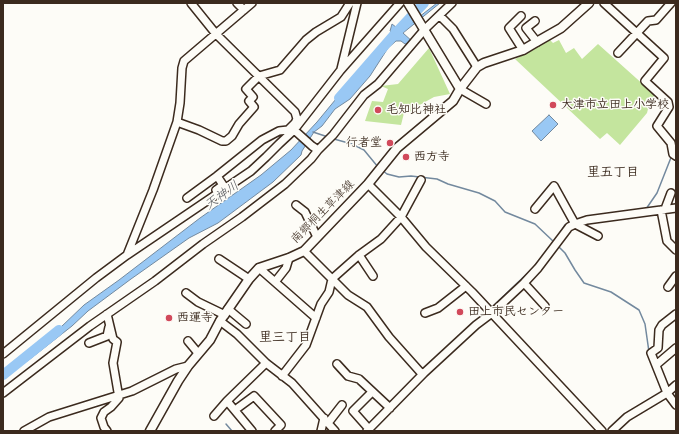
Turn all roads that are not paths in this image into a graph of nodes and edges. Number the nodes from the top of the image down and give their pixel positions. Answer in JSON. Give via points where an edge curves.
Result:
{"nodes":[{"id":1,"x":191,"y":3,"type":"edge"},
{"id":2,"x":237,"y":3,"type":"edge"},
{"id":3,"x":252,"y":3,"type":"edge"},
{"id":4,"x":350,"y":3,"type":"edge"},
{"id":5,"x":357,"y":3,"type":"edge"},
{"id":6,"x":400,"y":3,"type":"edge"},
{"id":7,"x":408,"y":3,"type":"edge"},
{"id":8,"x":452,"y":3,"type":"edge"},
{"id":9,"x":589,"y":3,"type":"edge"},
{"id":10,"x":604,"y":3,"type":"edge"},
{"id":11,"x":671,"y":3,"type":"edge"},
{"id":12,"x":244,"y":10,"type":"junction"},
{"id":13,"x":440,"y":16,"type":"junction"},
{"id":14,"x":521,"y":16,"type":"dead end"},
{"id":15,"x":535,"y":21,"type":"dead end"},
{"id":16,"x":425,"y":29,"type":"junction"},
{"id":17,"x":637,"y":33,"type":"junction"},
{"id":18,"x":216,"y":34,"type":"junction"},
{"id":19,"x":537,"y":42,"type":"junction"},
{"id":20,"x":523,"y":50,"type":"junction"},
{"id":21,"x":618,"y":53,"type":"dead end"},
{"id":22,"x":477,"y":67,"type":"junction"},
{"id":23,"x":340,"y":71,"type":"junction"},
{"id":24,"x":259,"y":76,"type":"junction"},
{"id":25,"x":460,"y":89,"type":"junction"},
{"id":26,"x":486,"y":104,"type":"dead end"},
{"id":27,"x":177,"y":122,"type":"junction"},
{"id":28,"x":295,"y":130,"type":"junction"},
{"id":29,"x":674,"y":143,"type":"edge"},
{"id":30,"x":315,"y":148,"type":"junction"},
{"id":31,"x":676,"y":156,"type":"edge"},
{"id":32,"x":217,"y":176,"type":"junction"},
{"id":33,"x":421,"y":180,"type":"dead end"},
{"id":34,"x":368,"y":184,"type":"junction"},
{"id":35,"x":671,"y":193,"type":"dead end"},
{"id":36,"x":215,"y":196,"type":"junction"},
{"id":37,"x":207,"y":201,"type":"junction"},
{"id":38,"x":296,"y":205,"type":"dead end"},
{"id":39,"x":676,"y":208,"type":"edge"},
{"id":40,"x":535,"y":209,"type":"dead end"},
{"id":41,"x":663,"y":210,"type":"junction"},
{"id":42,"x":401,"y":217,"type":"junction"},
{"id":43,"x":575,"y":224,"type":"junction"},
{"id":44,"x":598,"y":236,"type":"dead end"},
{"id":45,"x":317,"y":237,"type":"junction"},
{"id":46,"x":676,"y":250,"type":"edge"},
{"id":47,"x":304,"y":251,"type":"junction"},
{"id":48,"x":127,"y":255,"type":"junction"},
{"id":49,"x":359,"y":255,"type":"junction"},
{"id":50,"x":289,"y":258,"type":"junction"},
{"id":51,"x":219,"y":259,"type":"dead end"},
{"id":52,"x":259,"y":268,"type":"junction"},
{"id":53,"x":373,"y":276,"type":"dead end"},
{"id":54,"x":676,"y":276,"type":"edge"},
{"id":55,"x":249,"y":279,"type":"junction"},
{"id":56,"x":332,"y":279,"type":"junction"},
{"id":57,"x":275,"y":282,"type":"junction"},
{"id":58,"x":524,"y":282,"type":"junction"},
{"id":59,"x":466,"y":286,"type":"junction"},
{"id":60,"x":668,"y":287,"type":"dead end"},
{"id":61,"x":186,"y":293,"type":"dead end"},
{"id":62,"x":545,"y":306,"type":"dead end"},
{"id":63,"x":107,"y":314,"type":"junction"},
{"id":64,"x":425,"y":314,"type":"dead end"},
{"id":65,"x":492,"y":314,"type":"junction"},
{"id":66,"x":676,"y":314,"type":"edge"},
{"id":67,"x":224,"y":315,"type":"junction"},
{"id":68,"x":316,"y":318,"type":"junction"},
{"id":69,"x":246,"y":324,"type":"dead end"},
{"id":70,"x":109,"y":327,"type":"junction"},
{"id":71,"x":188,"y":341,"type":"dead end"},
{"id":72,"x":89,"y":343,"type":"dead end"},
{"id":73,"x":676,"y":348,"type":"edge"},
{"id":74,"x":198,"y":353,"type":"junction"},
{"id":75,"x":3,"y":354,"type":"edge"},
{"id":76,"x":266,"y":363,"type":"junction"},
{"id":77,"x":337,"y":364,"type":"dead end"},
{"id":78,"x":656,"y":365,"type":"junction"},
{"id":79,"x":188,"y":366,"type":"junction"},
{"id":80,"x":422,"y":374,"type":"junction"},
{"id":81,"x":282,"y":376,"type":"junction"},
{"id":82,"x":676,"y":384,"type":"edge"},
{"id":83,"x":372,"y":392,"type":"junction"},
{"id":84,"x":667,"y":392,"type":"junction"},
{"id":85,"x":3,"y":393,"type":"edge"},
{"id":86,"x":118,"y":395,"type":"junction"},
{"id":87,"x":227,"y":401,"type":"junction"},
{"id":88,"x":342,"y":405,"type":"dead end"},
{"id":89,"x":676,"y":405,"type":"edge"},
{"id":90,"x":390,"y":408,"type":"junction"},
{"id":91,"x":235,"y":410,"type":"junction"},
{"id":92,"x":214,"y":416,"type":"dead end"},
{"id":93,"x":326,"y":420,"type":"junction"},
{"id":94,"x":368,"y":430,"type":"edge"},
{"id":95,"x":24,"y":431,"type":"edge"},
{"id":96,"x":107,"y":431,"type":"edge"},
{"id":97,"x":150,"y":431,"type":"edge"},
{"id":98,"x":252,"y":431,"type":"edge"},
{"id":99,"x":275,"y":431,"type":"edge"},
{"id":100,"x":321,"y":431,"type":"edge"},
{"id":101,"x":335,"y":431,"type":"edge"},
{"id":102,"x":602,"y":431,"type":"edge"},
{"id":103,"x":612,"y":431,"type":"edge"}],
"edges":[{"from":1,"to":18,"type":"street"},
{"from":2,"to":12,"type":"street"},
{"from":3,"to":12,"type":"street"},
{"from":4,"to":24,"type":"street","via":[[341,17],[306,40],[280,70]]},
{"from":5,"to":23,"type":"street"},
{"from":6,"to":23,"type":"street"},
{"from":7,"to":16,"type":"main road"},
{"from":8,"to":13,"type":"street"},
{"from":9,"to":19,"type":"main road","via":[[561,28]]},
{"from":10,"to":17,"type":"street"},
{"from":11,"to":17,"type":"street","via":[[656,20],[648,21]]},
{"from":12,"to":18,"type":"street"},
{"from":13,"to":16,"type":"street"},
{"from":13,"to":22,"type":"street","via":[[453,29]]},
{"from":14,"to":20,"type":"street","via":[[508,28]]},
{"from":15,"to":19,"type":"street","via":[[526,28]]},
{"from":16,"to":25,"type":"main road"},
{"from":16,"to":30,"type":"street","via":[[378,84],[364,95],[333,135]]},
{"from":17,"to":21,"type":"street"},
{"from":17,"to":29,"type":"street","via":[[664,58],[645,81],[668,102],[669,107],[657,126],[671,143]]},
{"from":18,"to":24,"type":"street"},
{"from":18,"to":27,"type":"street","via":[[184,61]]},
{"from":19,"to":20,"type":"main road"},
{"from":20,"to":22,"type":"main road"},
{"from":22,"to":25,"type":"main road","name":"南郷桐生草津線"},
{"from":23,"to":28,"type":"street"},
{"from":24,"to":27,"type":"street","via":[[246,89],[253,97],[249,101],[254,107],[226,141]]},
{"from":24,"to":28,"type":"street","via":[[295,112]]},
{"from":25,"to":26,"type":"street"},
{"from":25,"to":34,"type":"main road","name":"南郷桐生草津線","via":[[453,101],[397,148]]},
{"from":27,"to":48,"type":"street"},
{"from":28,"to":30,"type":"street"},
{"from":28,"to":32,"type":"street","via":[[278,131],[262,140]]},
{"from":28,"to":36,"type":"street","via":[[251,171]]},
{"from":29,"to":31,"type":"street","via":[[673,154]]},
{"from":30,"to":63,"type":"street","via":[[311,159],[285,184]]},
{"from":32,"to":36,"type":"street","via":[[223,184],[215,191]]},
{"from":32,"to":37,"type":"street","via":[[187,198]]},
{"from":33,"to":42,"type":"street"},
{"from":34,"to":42,"type":"street"},
{"from":34,"to":45,"type":"main road","name":"南郷桐生草津線"},
{"from":35,"to":41,"type":"street"},
{"from":36,"to":37,"type":"street"},
{"from":37,"to":48,"type":"street"},
{"from":38,"to":45,"type":"street","via":[[305,212]]},
{"from":39,"to":41,"type":"street"},
{"from":40,"to":43,"type":"street","via":[[552,183]]},
{"from":41,"to":43,"type":"street","via":[[587,220]]},
{"from":41,"to":46,"type":"street","via":[[667,241]]},
{"from":42,"to":49,"type":"street","via":[[381,239]]},
{"from":42,"to":59,"type":"street","via":[[426,247]]},
{"from":43,"to":44,"type":"street"},
{"from":43,"to":58,"type":"street","via":[[569,227]]},
{"from":45,"to":47,"type":"main road","name":"南郷桐生草津線"},
{"from":47,"to":50,"type":"main road","name":"南郷桐生草津線"},
{"from":47,"to":56,"type":"street"},
{"from":48,"to":75,"type":"street"},
{"from":49,"to":53,"type":"street"},
{"from":49,"to":56,"type":"street"},
{"from":50,"to":52,"type":"main road","name":"南郷桐生草津線"},
{"from":50,"to":57,"type":"street","via":[[286,268]]},
{"from":51,"to":55,"type":"street"},
{"from":52,"to":55,"type":"main road","name":"南郷桐生草津線"},
{"from":52,"to":57,"type":"street"},
{"from":54,"to":60,"type":"street"},
{"from":55,"to":67,"type":"main road","name":"南郷桐生草津線"},
{"from":56,"to":68,"type":"street","via":[[329,292]]},
{"from":56,"to":80,"type":"street","via":[[348,296],[367,307],[389,338]]},
{"from":57,"to":68,"type":"street"},
{"from":58,"to":62,"type":"street"},
{"from":58,"to":65,"type":"street"},
{"from":59,"to":64,"type":"street","via":[[438,308]]},
{"from":59,"to":65,"type":"street"},
{"from":61,"to":67,"type":"street"},
{"from":63,"to":70,"type":"street"},
{"from":63,"to":85,"type":"street"},
{"from":65,"to":80,"type":"street","via":[[476,325]]},
{"from":65,"to":102,"type":"street"},
{"from":66,"to":78,"type":"street","via":[[659,330],[658,348],[651,352]]},
{"from":67,"to":69,"type":"street"},
{"from":67,"to":74,"type":"main road","name":"南郷桐生草津線","via":[[210,340]]},
{"from":67,"to":76,"type":"street","via":[[237,334]]},
{"from":68,"to":81,"type":"street","via":[[306,345]]},
{"from":70,"to":72,"type":"street","via":[[107,336]]},
{"from":70,"to":86,"type":"street","via":[[117,342],[113,363]]},
{"from":71,"to":74,"type":"street"},
{"from":73,"to":78,"type":"street"},
{"from":74,"to":79,"type":"main road","name":"南郷桐生草津線"},
{"from":76,"to":81,"type":"street"},
{"from":76,"to":87,"type":"street"},
{"from":77,"to":83,"type":"street","via":[[348,376],[358,379]]},
{"from":78,"to":84,"type":"street"},
{"from":79,"to":86,"type":"street"},
{"from":79,"to":97,"type":"main road","name":"南郷桐生草津線"},
{"from":80,"to":90,"type":"street"},
{"from":81,"to":93,"type":"street","via":[[292,383]]},
{"from":82,"to":84,"type":"street"},
{"from":83,"to":90,"type":"street"},
{"from":83,"to":94,"type":"street","via":[[353,411]]},
{"from":84,"to":89,"type":"street"},
{"from":84,"to":103,"type":"street","via":[[627,417]]},
{"from":86,"to":95,"type":"street","via":[[49,418]]},
{"from":86,"to":96,"type":"street","via":[[119,398],[101,418]]},
{"from":87,"to":91,"type":"street"},
{"from":87,"to":92,"type":"street"},
{"from":88,"to":93,"type":"street"},
{"from":90,"to":94,"type":"street"},
{"from":91,"to":98,"type":"street"},
{"from":91,"to":99,"type":"street","via":[[254,396],[281,425]]},
{"from":93,"to":100,"type":"street"},
{"from":93,"to":101,"type":"street"}]}
